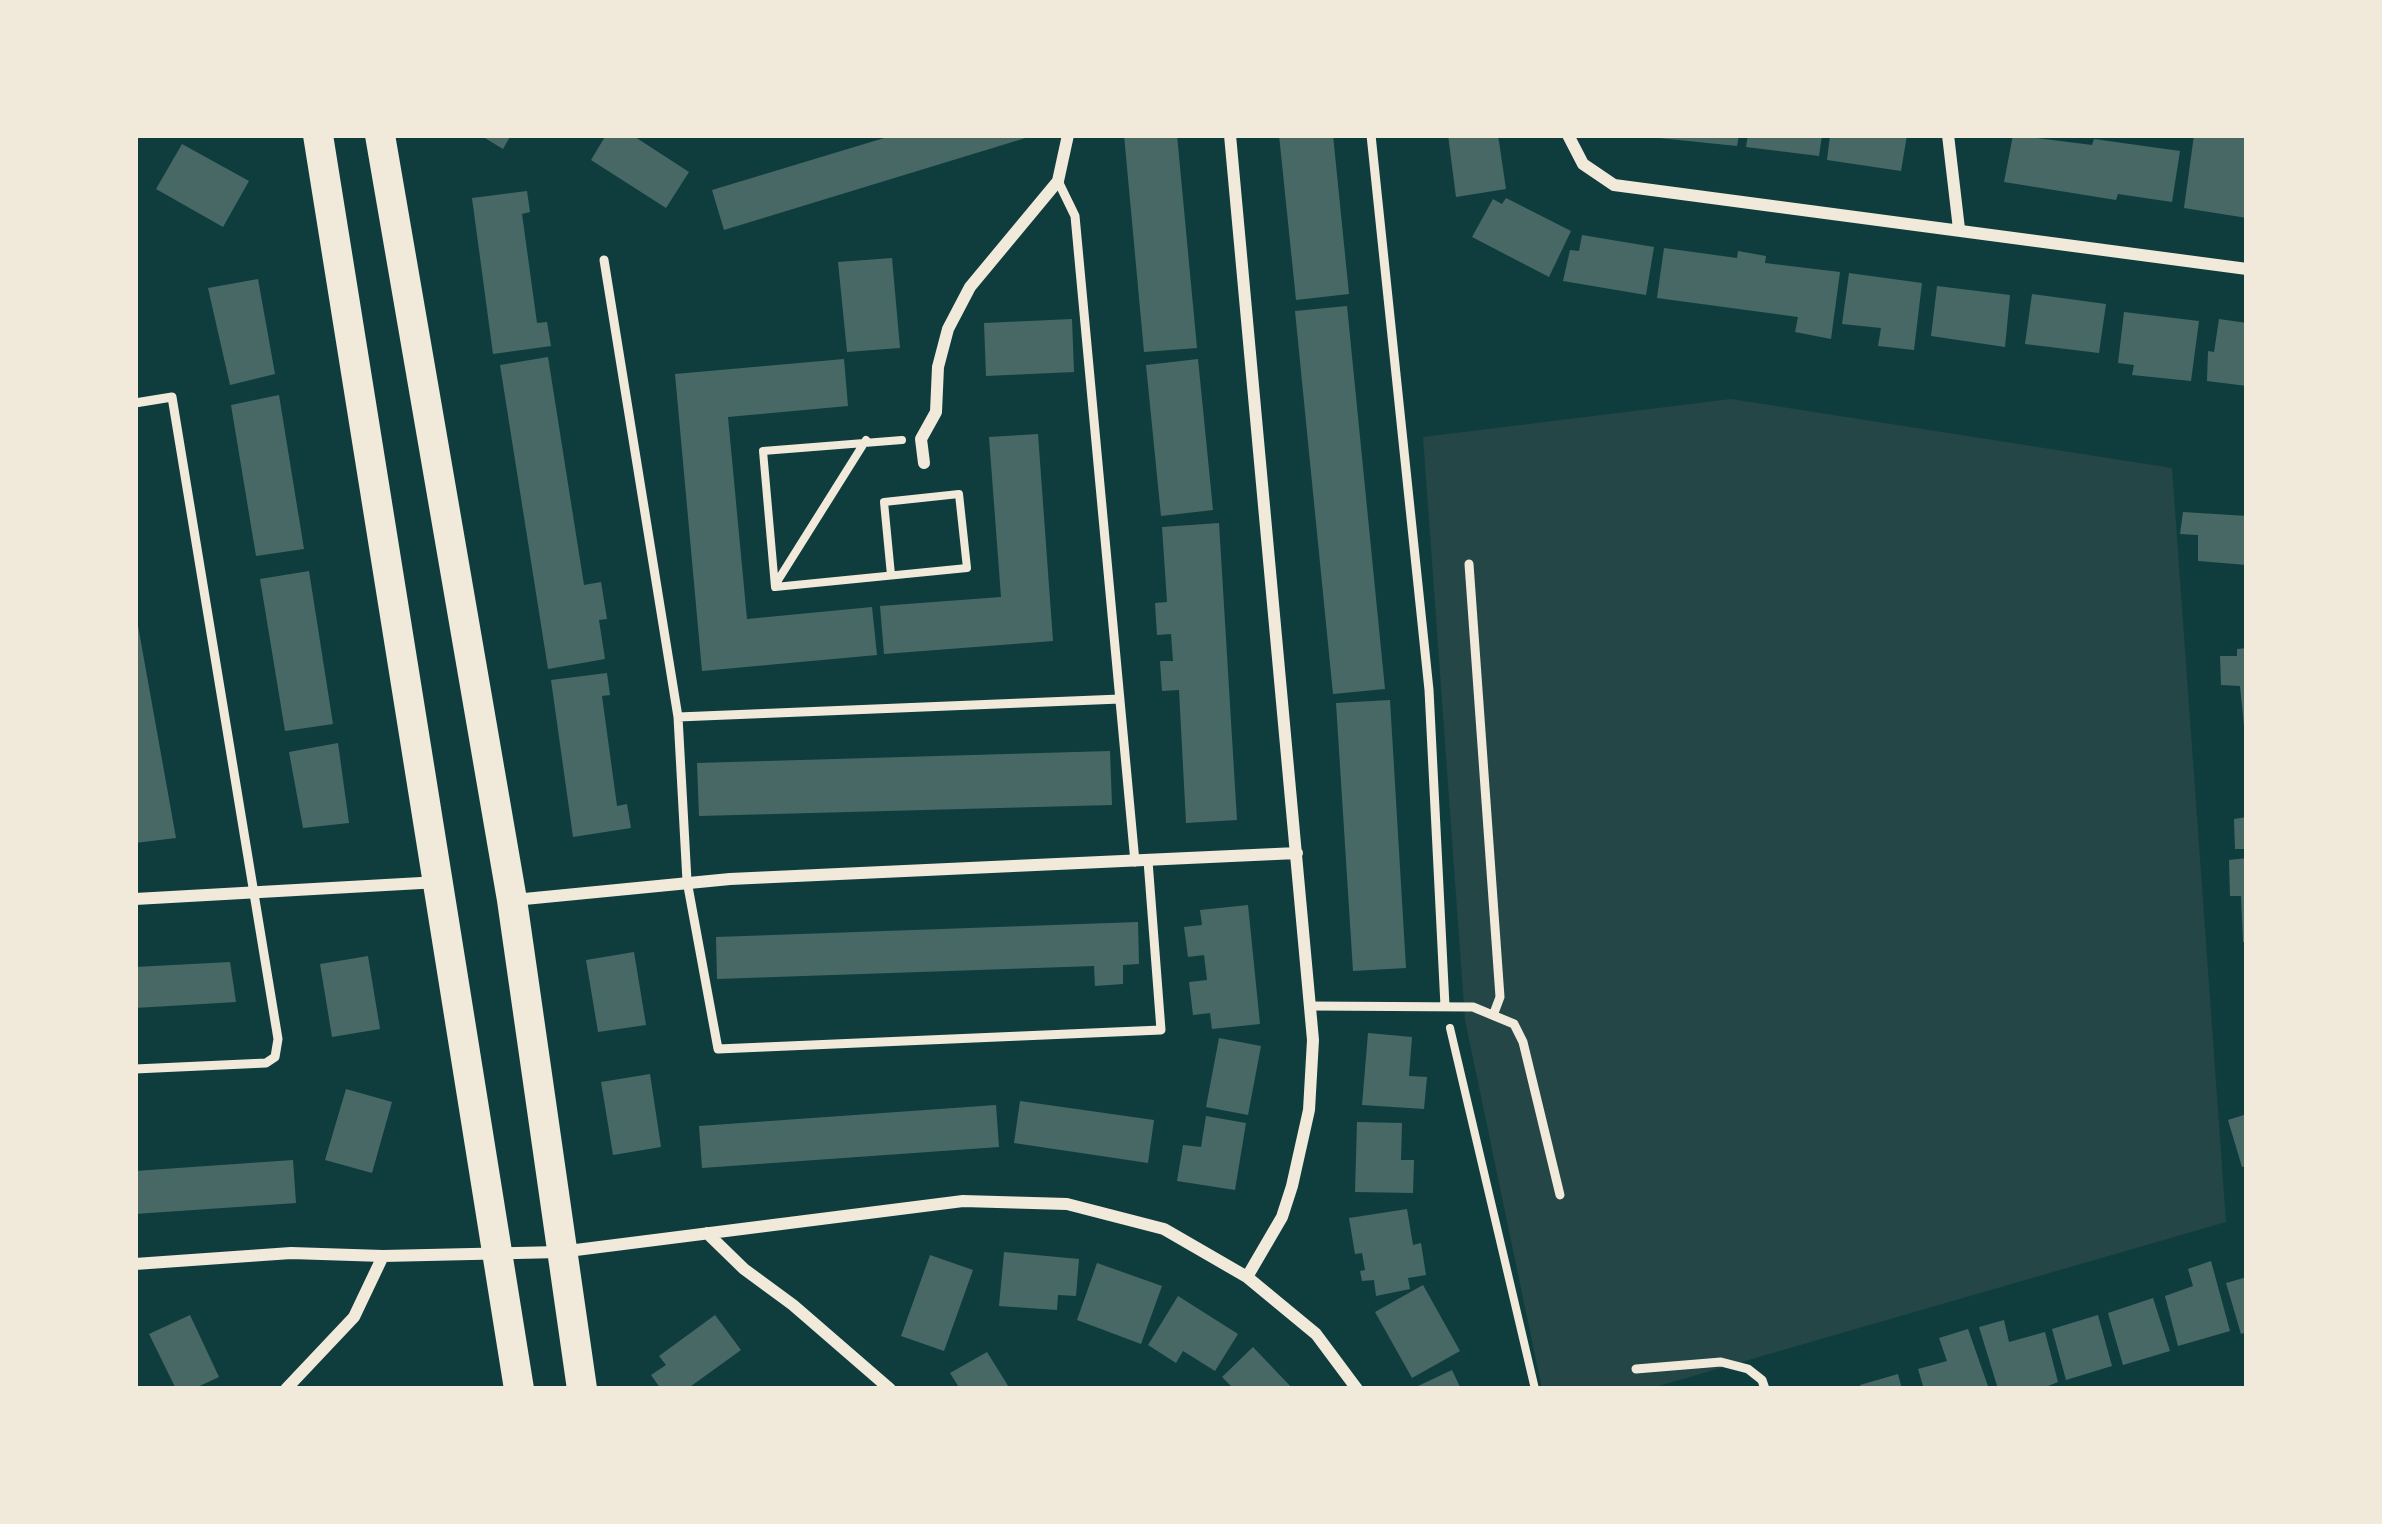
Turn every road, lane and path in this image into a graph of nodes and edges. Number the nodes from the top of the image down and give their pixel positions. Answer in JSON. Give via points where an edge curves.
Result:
{"nodes":[{"id":1,"x":318,"y":135,"type":"edge"},
{"id":2,"x":380,"y":135,"type":"edge"},
{"id":3,"x":1068,"y":135,"type":"edge"},
{"id":4,"x":1230,"y":135,"type":"edge"},
{"id":5,"x":1371,"y":135,"type":"edge"},
{"id":6,"x":1568,"y":135,"type":"edge"},
{"id":7,"x":1948,"y":135,"type":"edge"},
{"id":8,"x":1058,"y":181,"type":"junction"},
{"id":9,"x":1959,"y":229,"type":"junction"},
{"id":10,"x":604,"y":260,"type":"dead end"},
{"id":11,"x":2247,"y":269,"type":"edge"},
{"id":12,"x":135,"y":404,"type":"edge"},
{"id":13,"x":866,"y":440,"type":"junction"},
{"id":14,"x":921,"y":440,"type":"junction"},
{"id":15,"x":924,"y":463,"type":"dead end"},
{"id":16,"x":1469,"y":564,"type":"dead end"},
{"id":17,"x":891,"y":575,"type":"junction"},
{"id":18,"x":775,"y":586,"type":"junction"},
{"id":19,"x":1120,"y":699,"type":"junction"},
{"id":20,"x":678,"y":717,"type":"junction"},
{"id":21,"x":1297,"y":853,"type":"junction"},
{"id":22,"x":1142,"y":861,"type":"junction"},
{"id":23,"x":687,"y":881,"type":"junction"},
{"id":24,"x":439,"y":882,"type":"junction"},
{"id":25,"x":253,"y":892,"type":"junction"},
{"id":26,"x":135,"y":898,"type":"edge"},
{"id":27,"x":512,"y":900,"type":"junction"},
{"id":28,"x":1310,"y":1006,"type":"junction"},
{"id":29,"x":1445,"y":1006,"type":"junction"},
{"id":30,"x":1494,"y":1013,"type":"junction"},
{"id":31,"x":135,"y":1069,"type":"edge"},
{"id":32,"x":1560,"y":1195,"type":"dead end"},
{"id":33,"x":707,"y":1233,"type":"junction"},
{"id":34,"x":560,"y":1252,"type":"junction"},
{"id":35,"x":497,"y":1254,"type":"junction"},
{"id":36,"x":383,"y":1256,"type":"junction"},
{"id":37,"x":135,"y":1264,"type":"edge"},
{"id":38,"x":1247,"y":1277,"type":"junction"},
{"id":39,"x":1636,"y":1369,"type":"dead end"},
{"id":40,"x":286,"y":1389,"type":"edge"},
{"id":41,"x":519,"y":1389,"type":"edge"},
{"id":42,"x":582,"y":1389,"type":"edge"},
{"id":43,"x":890,"y":1389,"type":"edge"},
{"id":44,"x":1357,"y":1389,"type":"edge"},
{"id":45,"x":1535,"y":1389,"type":"edge"},
{"id":46,"x":1765,"y":1389,"type":"edge"}],
"edges":[{"from":1,"to":24,"type":"main road"},
{"from":2,"to":27,"type":"main road"},
{"from":3,"to":8,"type":"street"},
{"from":4,"to":21,"type":"street"},
{"from":5,"to":29,"type":"lane","via":[[1429,690]]},
{"from":6,"to":9,"type":"street","via":[[1583,164],[1614,185]]},
{"from":7,"to":9,"type":"street"},
{"from":8,"to":14,"type":"street","via":[[956,310],[941,350],[936,412]]},
{"from":8,"to":19,"type":"lane","via":[[1075,216]]},
{"from":9,"to":11,"type":"street"},
{"from":10,"to":20,"type":"lane"},
{"from":12,"to":25,"type":"lane","via":[[172,398]]},
{"from":13,"to":14,"type":"path"},
{"from":13,"to":18,"type":"path"},
{"from":13,"to":18,"type":"path","via":[[763,451]]},
{"from":14,"to":15,"type":"street"},
{"from":16,"to":30,"type":"lane","via":[[1500,997]]},
{"from":17,"to":17,"type":"path","via":[[967,568],[959,494],[884,502]]},
{"from":17,"to":18,"type":"path"},
{"from":19,"to":20,"type":"lane"},
{"from":19,"to":22,"type":"lane"},
{"from":20,"to":23,"type":"lane"},
{"from":21,"to":22,"type":"street"},
{"from":21,"to":28,"type":"street"},
{"from":22,"to":23,"type":"street"},
{"from":22,"to":23,"type":"lane","via":[[1161,1030],[718,1049]]},
{"from":23,"to":27,"type":"street"},
{"from":24,"to":25,"type":"street"},
{"from":24,"to":35,"type":"main road"},
{"from":25,"to":26,"type":"street"},
{"from":25,"to":31,"type":"lane","via":[[275,1058]]},
{"from":27,"to":34,"type":"main road"},
{"from":28,"to":29,"type":"lane"},
{"from":28,"to":38,"type":"street","via":[[1313,1074],[1302,1147],[1282,1217]]},
{"from":29,"to":30,"type":"lane"},
{"from":29,"to":45,"type":"path"},
{"from":30,"to":32,"type":"lane","via":[[1514,1024],[1523,1042]]},
{"from":33,"to":34,"type":"street"},
{"from":33,"to":38,"type":"street","via":[[963,1201],[1067,1204],[1164,1229]]},
{"from":33,"to":43,"type":"street"},
{"from":34,"to":35,"type":"street"},
{"from":34,"to":42,"type":"main road"},
{"from":35,"to":36,"type":"street"},
{"from":35,"to":41,"type":"main road"},
{"from":36,"to":37,"type":"street"},
{"from":36,"to":40,"type":"street","via":[[354,1317]]},
{"from":38,"to":44,"type":"street","via":[[1316,1334]]},
{"from":39,"to":46,"type":"lane","via":[[1720,1362],[1748,1369]]}]}
